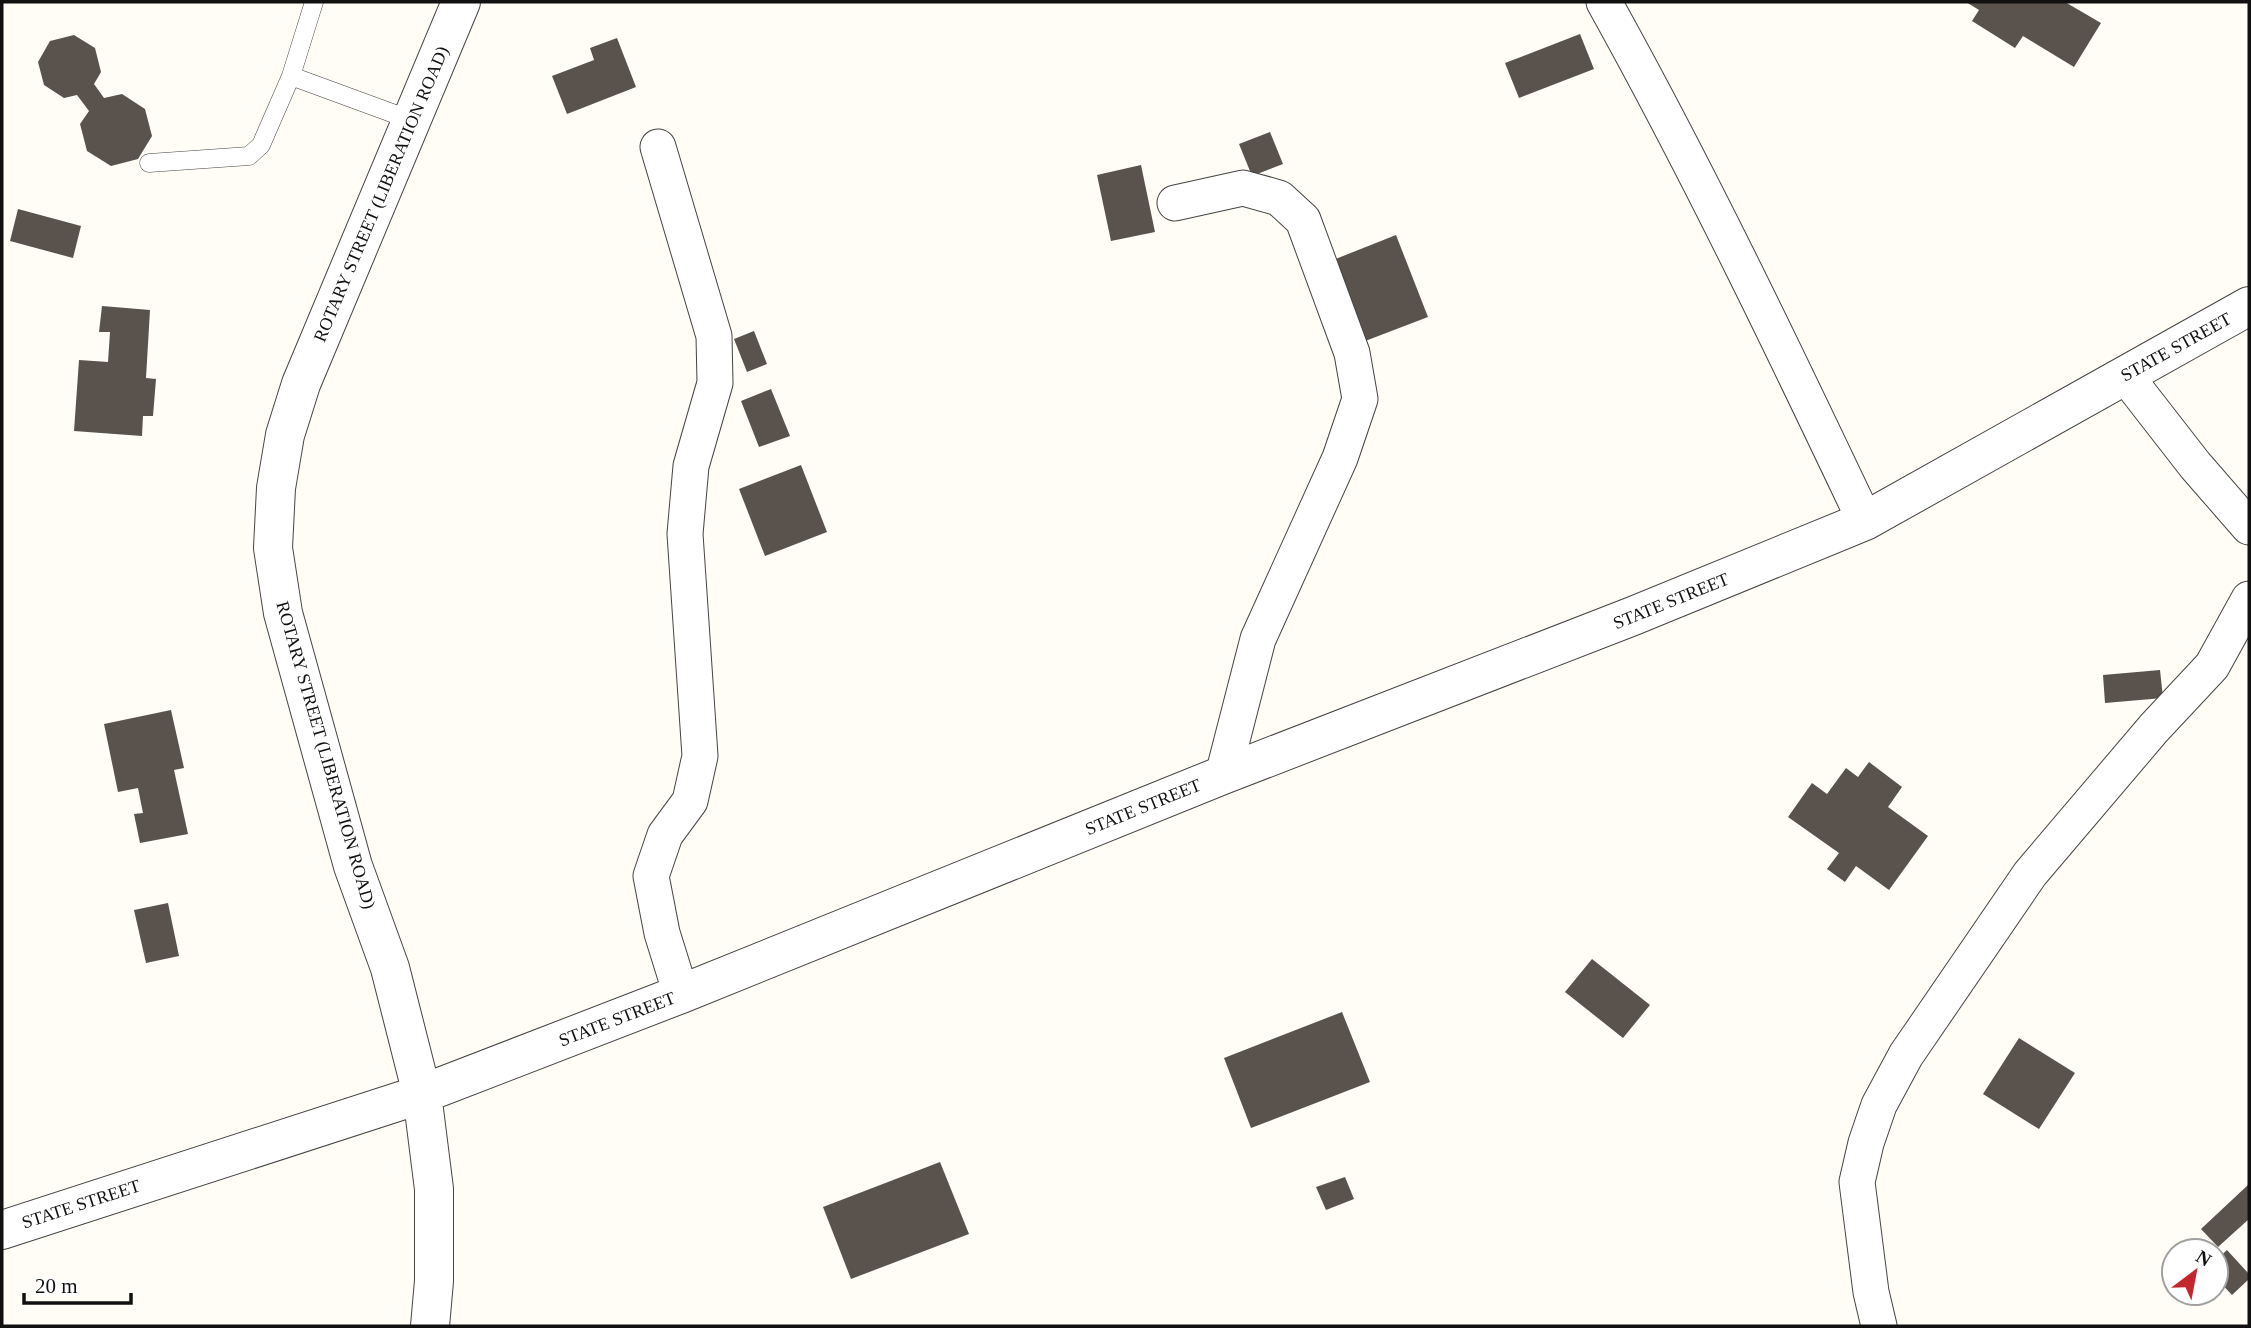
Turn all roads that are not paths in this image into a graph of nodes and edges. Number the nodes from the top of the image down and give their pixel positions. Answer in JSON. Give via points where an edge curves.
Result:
{"nodes":[{"id":1,"x":314,"y":2,"type":"edge"},
{"id":2,"x":461,"y":2,"type":"edge"},
{"id":3,"x":1604,"y":2,"type":"edge"},
{"id":4,"x":291,"y":76,"type":"junction"},
{"id":5,"x":411,"y":120,"type":"junction"},
{"id":6,"x":658,"y":147,"type":"dead end"},
{"id":7,"x":149,"y":163,"type":"dead end"},
{"id":8,"x":1175,"y":202,"type":"dead end"},
{"id":9,"x":2249,"y":306,"type":"edge"},
{"id":10,"x":2125,"y":375,"type":"junction"},
{"id":11,"x":1865,"y":521,"type":"junction"},
{"id":12,"x":2249,"y":527,"type":"edge"},
{"id":13,"x":2249,"y":599,"type":"edge"},
{"id":14,"x":2249,"y":658,"type":"edge"},
{"id":15,"x":2212,"y":666,"type":"junction"},
{"id":16,"x":1223,"y":775,"type":"junction"},
{"id":17,"x":681,"y":994,"type":"junction"},
{"id":18,"x":422,"y":1094,"type":"junction"},
{"id":19,"x":2,"y":1230,"type":"edge"},
{"id":20,"x":430,"y":1326,"type":"edge"},
{"id":21,"x":1879,"y":1326,"type":"edge"}],
"edges":[{"from":1,"to":4,"type":"lane"},
{"from":2,"to":5,"type":"street","name":"ROTARY STREET (LIBERATION ROAD)"},
{"from":3,"to":11,"type":"street","via":[[1721,221]]},
{"from":4,"to":5,"type":"lane"},
{"from":4,"to":7,"type":"lane","via":[[261,145],[249,156]]},
{"from":5,"to":18,"type":"street","name":"ROTARY STREET (LIBERATION ROAD)","via":[[301,384],[285,435],[273,548],[283,613],[353,866],[390,968]]},
{"from":6,"to":17,"type":"street","via":[[714,336],[715,383],[691,466],[685,534],[700,755],[690,801],[665,835],[651,876]]},
{"from":8,"to":16,"type":"street","via":[[1243,188],[1279,198],[1303,220],[1352,353],[1360,399],[1340,458],[1258,639]]},
{"from":9,"to":10,"type":"street","name":"STATE STREET"},
{"from":10,"to":11,"type":"street","name":"STATE STREET"},
{"from":10,"to":12,"type":"street"},
{"from":11,"to":16,"type":"street","name":"STATE STREET","via":[[1633,617]]},
{"from":13,"to":15,"type":"street"},
{"from":14,"to":15,"type":"street"},
{"from":15,"to":21,"type":"street","via":[[2030,874],[1906,1055],[1879,1105],[1857,1182]]},
{"from":16,"to":17,"type":"street","name":"STATE STREET"},
{"from":17,"to":18,"type":"street","name":"STATE STREET"},
{"from":18,"to":19,"type":"street","name":"STATE STREET"},
{"from":18,"to":20,"type":"street","name":"ROTARY STREET (LIBERATION ROAD)","via":[[434,1189]]}]}
